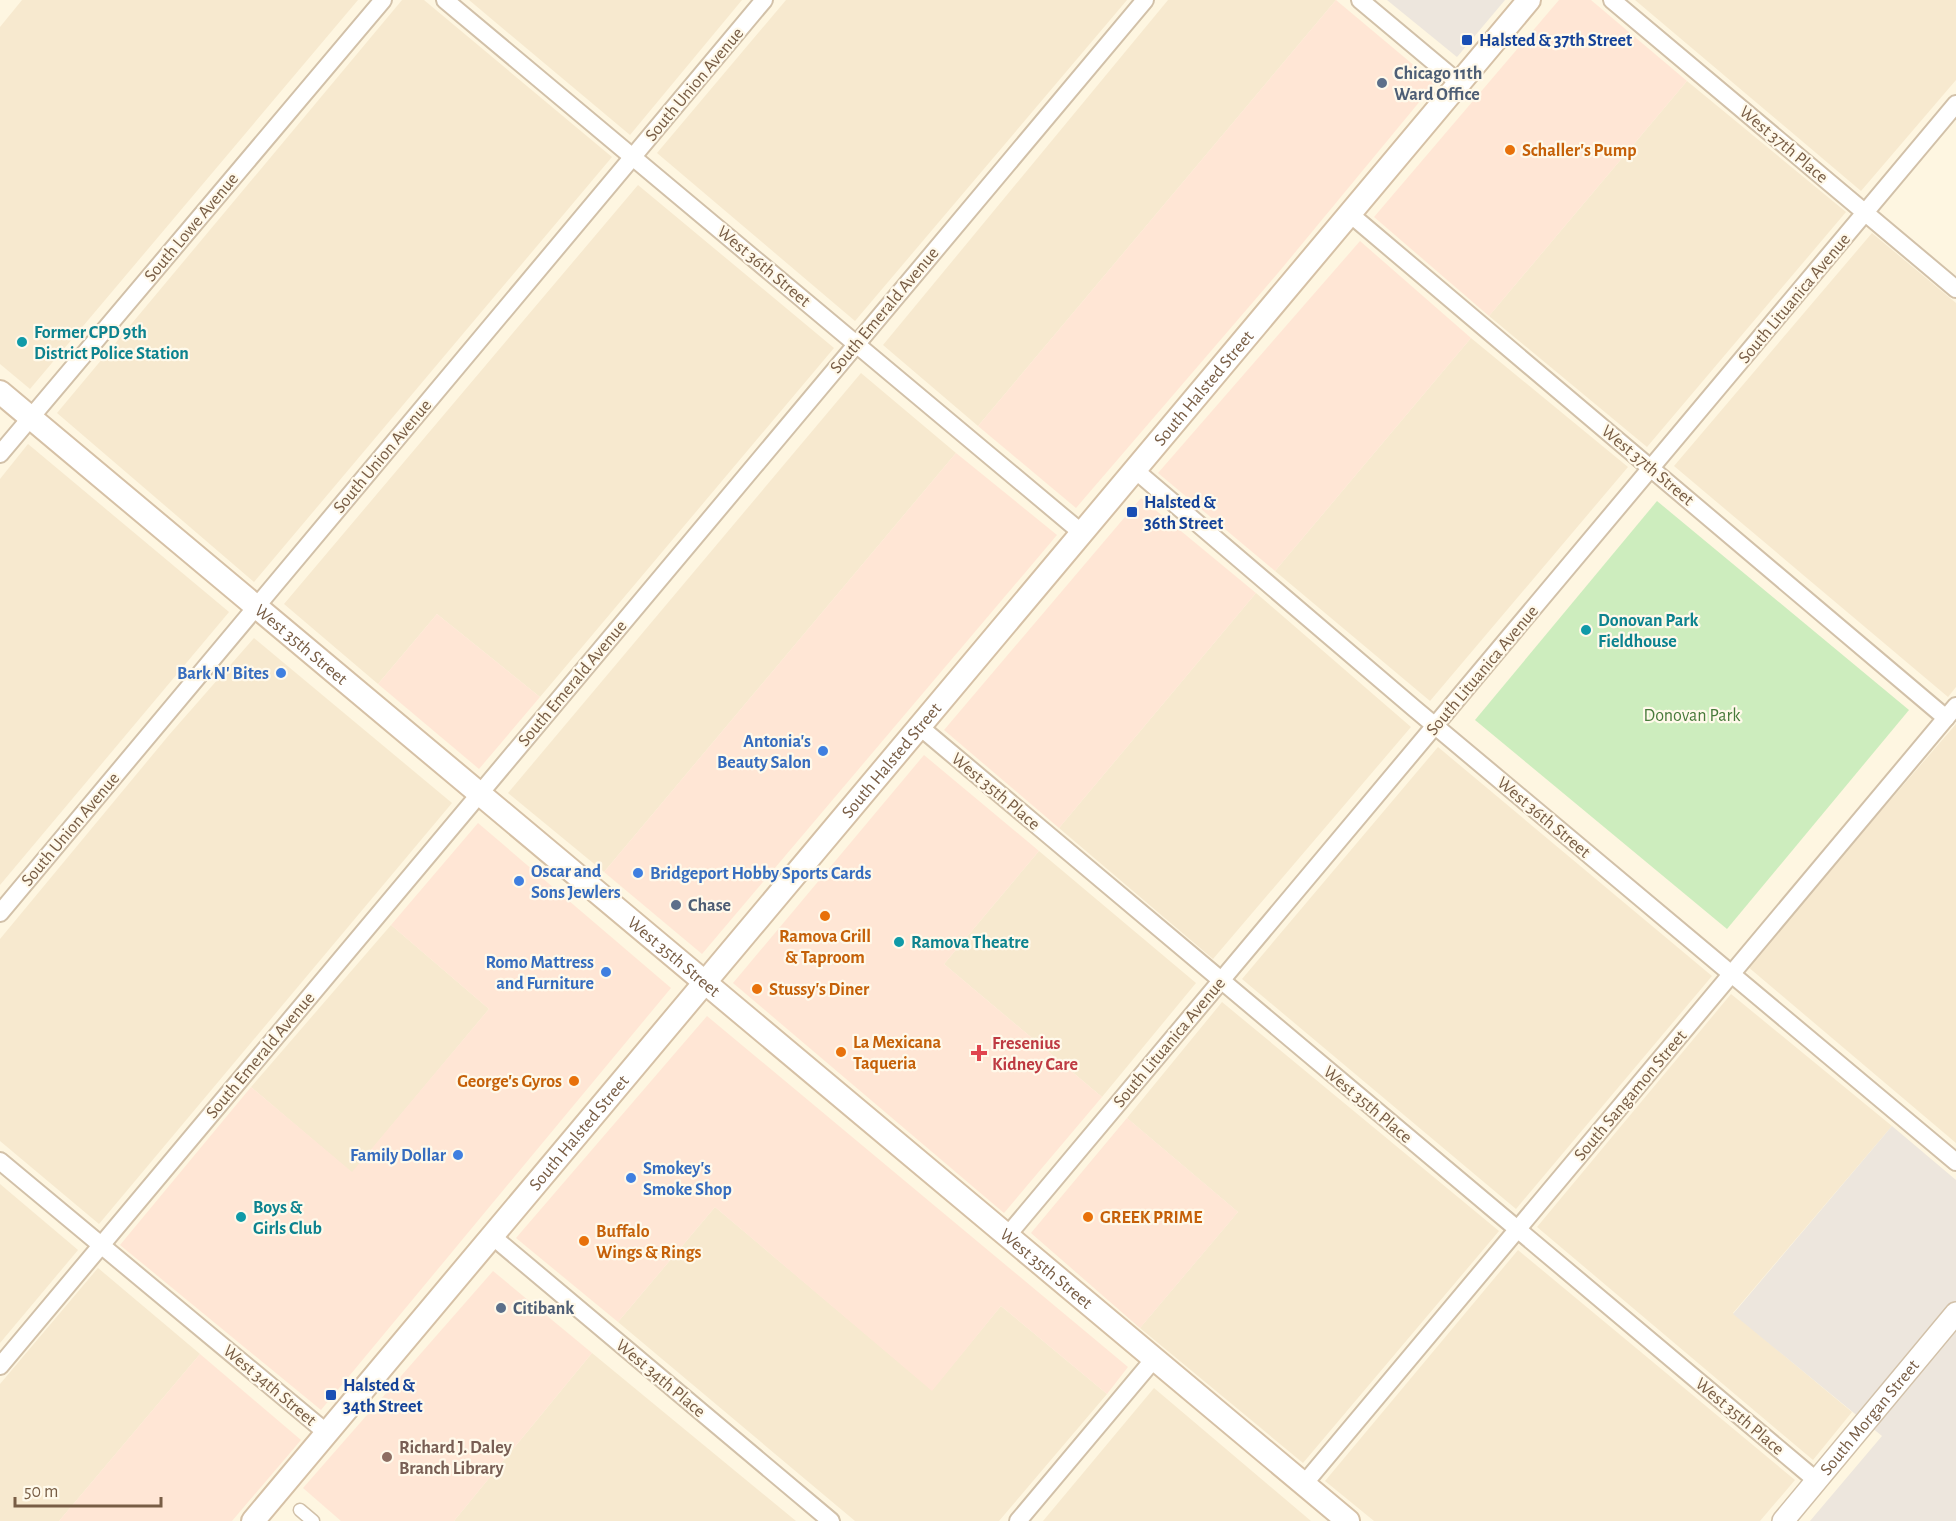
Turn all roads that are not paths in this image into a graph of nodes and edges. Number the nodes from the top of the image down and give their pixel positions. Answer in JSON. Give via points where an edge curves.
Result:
{"nodes":[{"id":1,"x":383,"y":0,"type":"edge"},
{"id":2,"x":445,"y":0,"type":"edge"},
{"id":3,"x":764,"y":0,"type":"edge"},
{"id":4,"x":1145,"y":0,"type":"edge"},
{"id":5,"x":1360,"y":0,"type":"edge"},
{"id":6,"x":1529,"y":0,"type":"edge"},
{"id":7,"x":1612,"y":0,"type":"edge"},
{"id":8,"x":1459,"y":84,"type":"junction"},
{"id":9,"x":1956,"y":104,"type":"edge"},
{"id":10,"x":633,"y":157,"type":"junction"},
{"id":11,"x":1865,"y":213,"type":"junction"},
{"id":12,"x":1350,"y":214,"type":"junction"},
{"id":13,"x":1956,"y":289,"type":"edge"},
{"id":14,"x":856,"y":344,"type":"junction"},
{"id":15,"x":0,"y":392,"type":"edge"},
{"id":16,"x":30,"y":418,"type":"junction"},
{"id":17,"x":0,"y":454,"type":"edge"},
{"id":18,"x":1651,"y":468,"type":"junction"},
{"id":19,"x":1135,"y":470,"type":"junction"},
{"id":20,"x":1082,"y":533,"type":"junction"},
{"id":21,"x":256,"y":606,"type":"junction"},
{"id":22,"x":1951,"y":712,"type":"edge"},
{"id":23,"x":1435,"y":725,"type":"junction"},
{"id":24,"x":920,"y":727,"type":"junction"},
{"id":25,"x":479,"y":794,"type":"junction"},
{"id":26,"x":0,"y":913,"type":"edge"},
{"id":27,"x":1731,"y":974,"type":"junction"},
{"id":28,"x":1221,"y":980,"type":"junction"},
{"id":29,"x":705,"y":983,"type":"junction"},
{"id":30,"x":0,"y":1161,"type":"edge"},
{"id":31,"x":1956,"y":1162,"type":"edge"},
{"id":32,"x":1517,"y":1229,"type":"junction"},
{"id":33,"x":492,"y":1236,"type":"junction"},
{"id":34,"x":1007,"y":1236,"type":"junction"},
{"id":35,"x":101,"y":1245,"type":"junction"},
{"id":36,"x":1956,"y":1313,"type":"edge"},
{"id":37,"x":1154,"y":1359,"type":"junction"},
{"id":38,"x":0,"y":1366,"type":"edge"},
{"id":39,"x":327,"y":1433,"type":"junction"},
{"id":40,"x":1817,"y":1481,"type":"junction"},
{"id":41,"x":1304,"y":1484,"type":"junction"},
{"id":42,"x":300,"y":1510,"type":"dead end"},
{"id":43,"x":253,"y":1521,"type":"edge"},
{"id":44,"x":313,"y":1521,"type":"edge"},
{"id":45,"x":831,"y":1521,"type":"edge"},
{"id":46,"x":1018,"y":1521,"type":"edge"},
{"id":47,"x":1348,"y":1521,"type":"edge"},
{"id":48,"x":1783,"y":1521,"type":"edge"}],
"edges":[{"from":1,"to":16,"type":"street","name":"South Lowe Avenue"},
{"from":2,"to":10,"type":"street","name":"West 36th Street"},
{"from":3,"to":10,"type":"street","name":"South Union Avenue"},
{"from":4,"to":14,"type":"street","name":"South Emerald Avenue"},
{"from":5,"to":8,"type":"street"},
{"from":6,"to":8,"type":"main road","name":"South Halsted Street"},
{"from":7,"to":11,"type":"street","name":"West 37th Place"},
{"from":8,"to":12,"type":"main road","name":"South Halsted Street"},
{"from":9,"to":11,"type":"street","name":"South Lituanica Avenue"},
{"from":10,"to":14,"type":"street","name":"West 36th Street"},
{"from":10,"to":21,"type":"street","name":"South Union Avenue"},
{"from":11,"to":13,"type":"street","name":"West 37th Place"},
{"from":11,"to":18,"type":"street","name":"South Lituanica Avenue"},
{"from":12,"to":18,"type":"street","name":"West 37th Street"},
{"from":12,"to":19,"type":"main road","name":"South Halsted Street"},
{"from":14,"to":20,"type":"street","name":"West 36th Street"},
{"from":14,"to":25,"type":"street","name":"South Emerald Avenue"},
{"from":15,"to":16,"type":"main road","name":"West 35th Street"},
{"from":16,"to":17,"type":"street","name":"South Lowe Avenue"},
{"from":16,"to":21,"type":"main road","name":"West 35th Street"},
{"from":18,"to":22,"type":"street","name":"West 37th Street"},
{"from":18,"to":23,"type":"street","name":"South Lituanica Avenue"},
{"from":19,"to":20,"type":"main road","name":"South Halsted Street"},
{"from":19,"to":23,"type":"street","name":"West 36th Street"},
{"from":20,"to":24,"type":"main road","name":"South Halsted Street"},
{"from":21,"to":25,"type":"main road","name":"West 35th Street"},
{"from":21,"to":26,"type":"street","name":"South Union Avenue"},
{"from":22,"to":27,"type":"street","name":"South Sangamon Street"},
{"from":23,"to":27,"type":"street","name":"West 36th Street"},
{"from":23,"to":28,"type":"street","name":"South Lituanica Avenue"},
{"from":24,"to":28,"type":"street","name":"West 35th Place"},
{"from":24,"to":29,"type":"main road","name":"South Halsted Street"},
{"from":25,"to":29,"type":"main road","name":"West 35th Street"},
{"from":25,"to":35,"type":"street","name":"South Emerald Avenue"},
{"from":27,"to":31,"type":"street","name":"West 36th Street"},
{"from":27,"to":32,"type":"street","name":"South Sangamon Street"},
{"from":28,"to":32,"type":"street","name":"West 35th Place"},
{"from":28,"to":34,"type":"street","name":"South Lituanica Avenue"},
{"from":29,"to":33,"type":"main road","name":"South Halsted Street"},
{"from":29,"to":34,"type":"main road","name":"West 35th Street"},
{"from":30,"to":35,"type":"street"},
{"from":32,"to":40,"type":"street","name":"West 35th Place"},
{"from":32,"to":41,"type":"street","name":"South Sangamon Street"},
{"from":33,"to":39,"type":"main road","name":"South Halsted Street"},
{"from":33,"to":45,"type":"street","name":"West 34th Place"},
{"from":34,"to":37,"type":"main road","name":"West 35th Street"},
{"from":35,"to":38,"type":"street","name":"South Emerald Avenue"},
{"from":35,"to":39,"type":"street","name":"West 34th Street"},
{"from":36,"to":40,"type":"street","name":"South Morgan Street"},
{"from":37,"to":41,"type":"main road","name":"West 35th Street"},
{"from":37,"to":46,"type":"street"},
{"from":39,"to":43,"type":"main road","name":"South Halsted Street"},
{"from":40,"to":48,"type":"street","name":"South Morgan Street"},
{"from":41,"to":47,"type":"main road","name":"West 35th Street"},
{"from":42,"to":44,"type":"street"}]}
